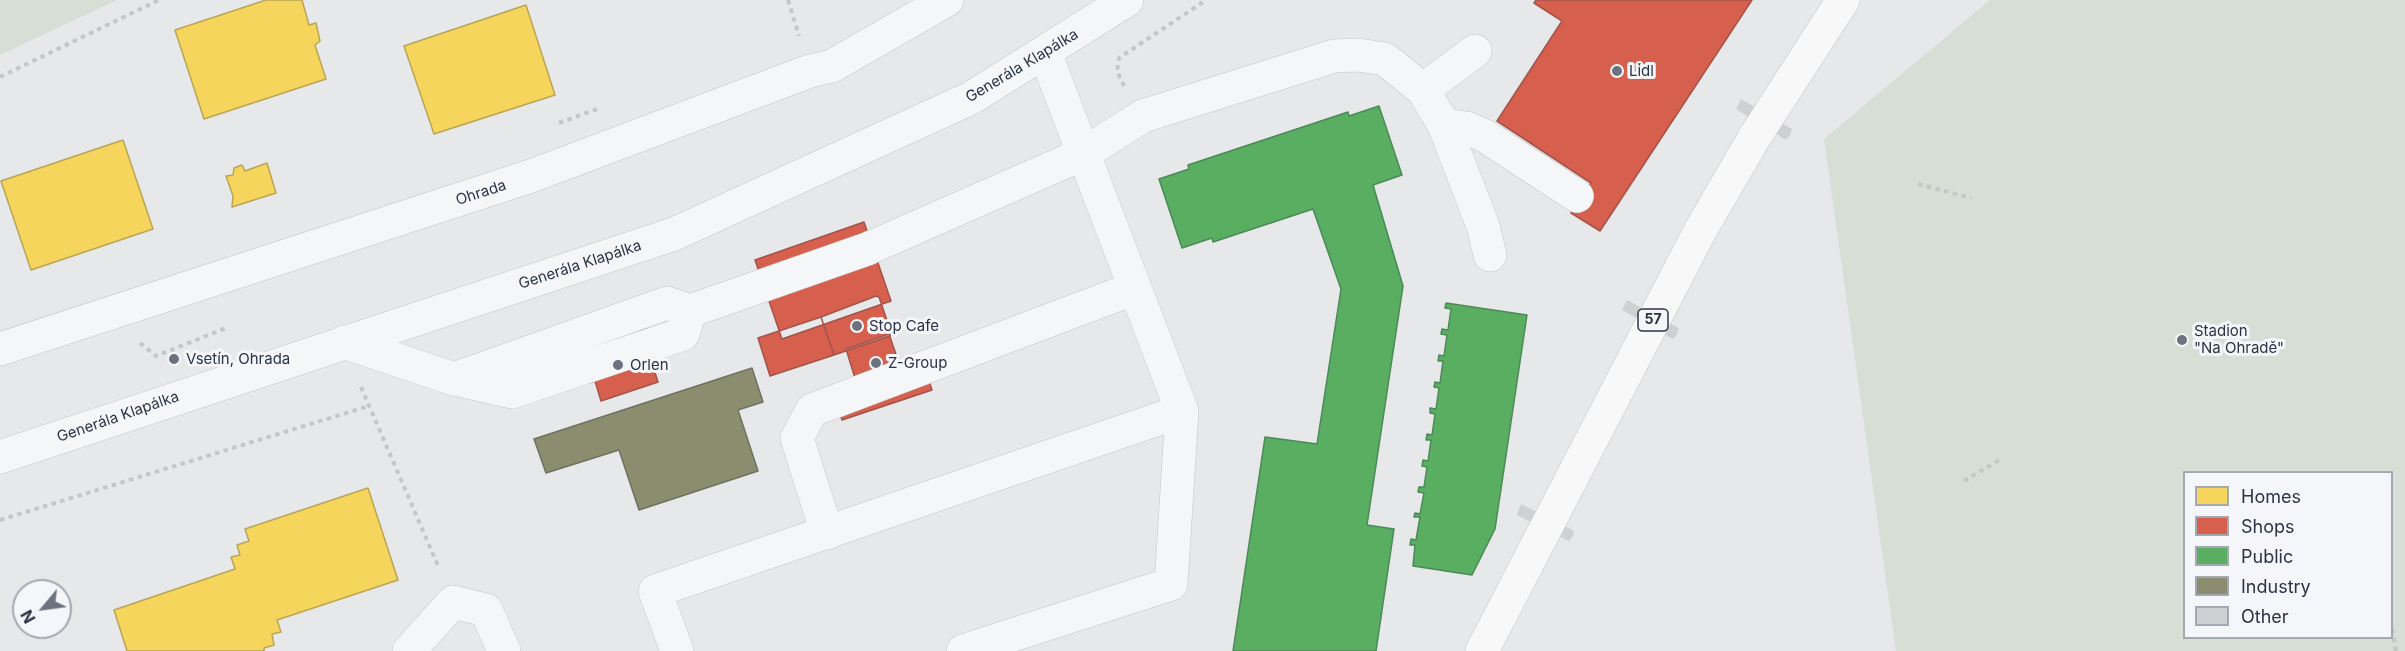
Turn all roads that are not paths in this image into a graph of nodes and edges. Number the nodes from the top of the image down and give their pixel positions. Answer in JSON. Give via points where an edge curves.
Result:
{"nodes":[{"id":1,"x":947,"y":0,"type":"edge"},
{"id":2,"x":1127,"y":0,"type":"edge"},
{"id":3,"x":1843,"y":0,"type":"edge"},
{"id":4,"x":1475,"y":51,"type":"dead end"},
{"id":5,"x":1045,"y":53,"type":"junction"},
{"id":6,"x":1422,"y":90,"type":"junction"},
{"id":7,"x":1444,"y":125,"type":"junction"},
{"id":8,"x":1083,"y":154,"type":"junction"},
{"id":9,"x":1577,"y":196,"type":"dead end"},
{"id":10,"x":1490,"y":255,"type":"dead end"},
{"id":11,"x":1135,"y":288,"type":"junction"},
{"id":12,"x":344,"y":342,"type":"junction"},
{"id":13,"x":0,"y":349,"type":"edge"},
{"id":14,"x":1182,"y":411,"type":"junction"},
{"id":15,"x":0,"y":457,"type":"edge"},
{"id":16,"x":827,"y":533,"type":"junction"},
{"id":17,"x":409,"y":651,"type":"edge"},
{"id":18,"x":504,"y":651,"type":"edge"},
{"id":19,"x":677,"y":651,"type":"edge"},
{"id":20,"x":963,"y":651,"type":"edge"},
{"id":21,"x":1482,"y":651,"type":"edge"}],
"edges":[{"from":1,"to":13,"type":"street","name":"Ohrada","via":[[832,66],[531,176]]},
{"from":2,"to":5,"type":"street","name":"Generála Klapálka"},
{"from":3,"to":21,"type":"main road","number":"57","via":[[1754,138],[1700,231]]},
{"from":4,"to":6,"type":"street"},
{"from":5,"to":8,"type":"street"},
{"from":5,"to":12,"type":"street","name":"Generála Klapálka","via":[[971,98],[674,234]]},
{"from":6,"to":7,"type":"street"},
{"from":6,"to":8,"type":"street","via":[[1384,59],[1334,56],[1143,116]]},
{"from":7,"to":9,"type":"street","via":[[1467,128],[1485,136]]},
{"from":7,"to":10,"type":"street","via":[[1483,226]]},
{"from":8,"to":11,"type":"street"},
{"from":8,"to":12,"type":"street","via":[[867,249],[690,311],[667,303],[454,379]]},
{"from":11,"to":14,"type":"street"},
{"from":11,"to":16,"type":"street","via":[[812,410],[797,438]]},
{"from":12,"to":15,"type":"street","name":"Generála Klapálka"},
{"from":14,"to":16,"type":"street"},
{"from":14,"to":20,"type":"street","via":[[1171,584]]},
{"from":16,"to":19,"type":"street","via":[[655,591]]},
{"from":17,"to":18,"type":"street","via":[[453,602],[486,610]]}]}
